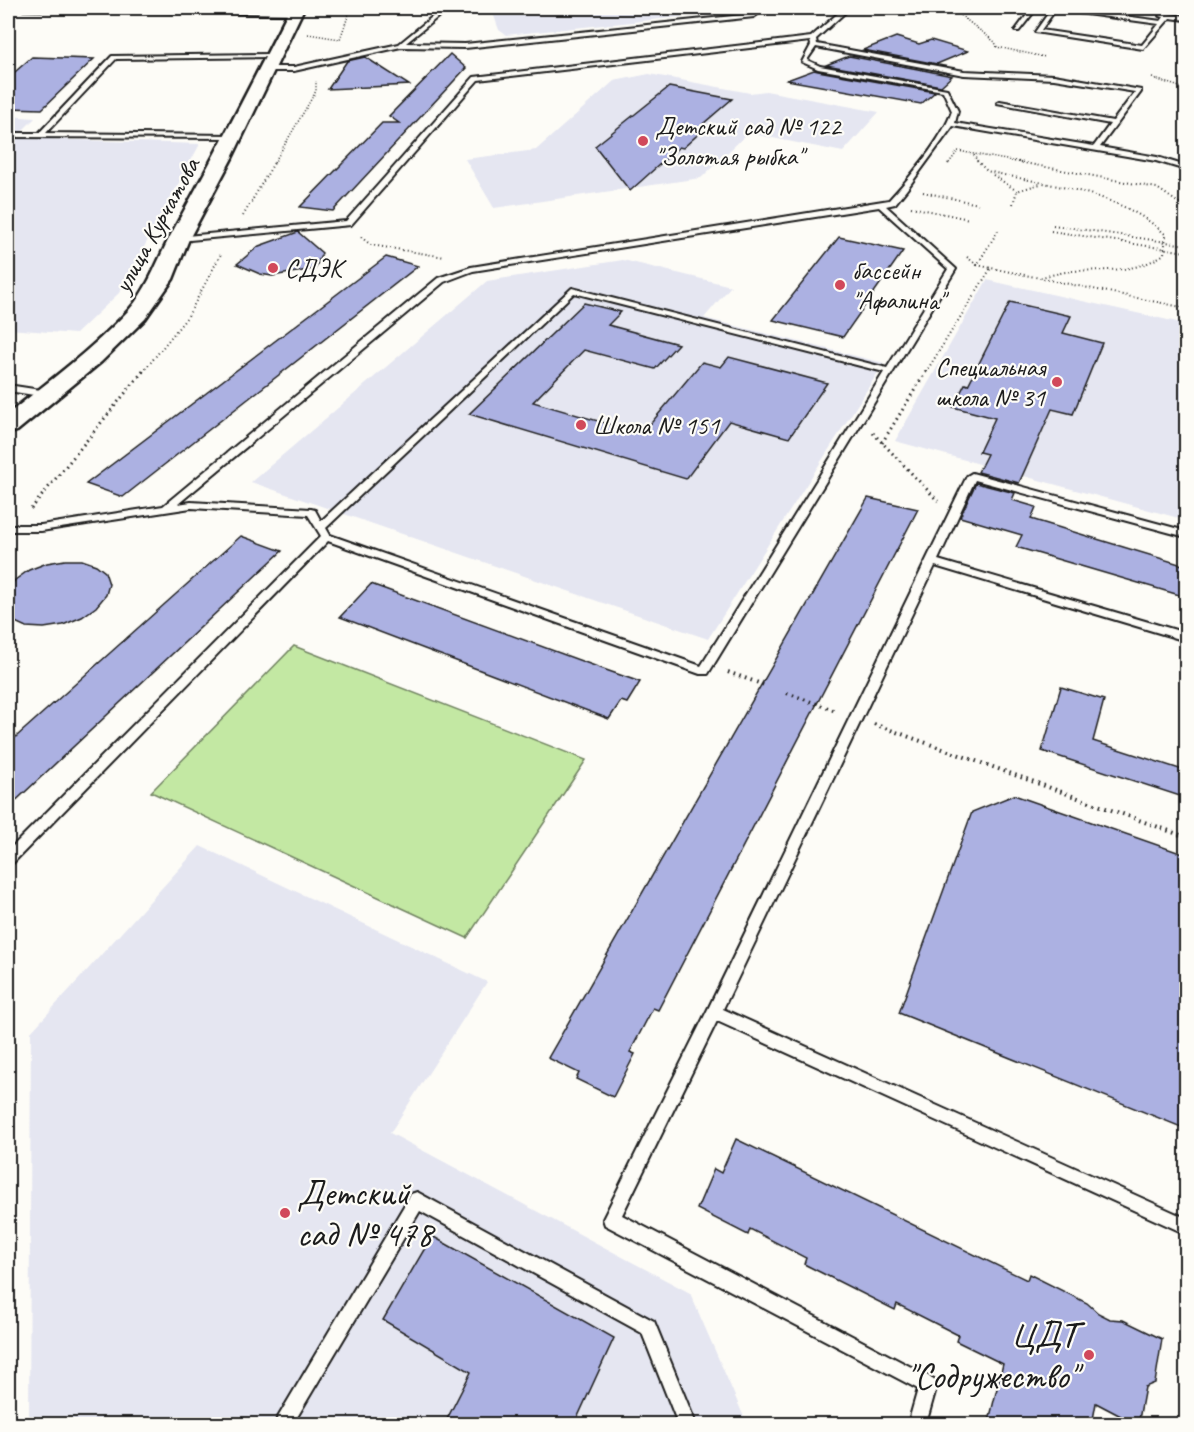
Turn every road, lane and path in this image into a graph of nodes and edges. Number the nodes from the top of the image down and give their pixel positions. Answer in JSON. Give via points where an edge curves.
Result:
{"nodes":[{"id":1,"x":24,"y":8,"type":"edge"},
{"id":2,"x":351,"y":8,"type":"edge"},
{"id":3,"x":446,"y":8,"type":"edge"},
{"id":4,"x":764,"y":8,"type":"edge"},
{"id":5,"x":847,"y":8,"type":"edge"},
{"id":6,"x":951,"y":8,"type":"edge"},
{"id":7,"x":1034,"y":8,"type":"edge"},
{"id":8,"x":1055,"y":8,"type":"edge"},
{"id":9,"x":296,"y":10,"type":"edge"},
{"id":10,"x":1157,"y":14,"type":"dead end"},
{"id":11,"x":1168,"y":16,"type":"junction"},
{"id":12,"x":1186,"y":18,"type":"edge"},
{"id":13,"x":1162,"y":23,"type":"junction"},
{"id":14,"x":1017,"y":30,"type":"dead end"},
{"id":15,"x":306,"y":33,"type":"dead end"},
{"id":16,"x":814,"y":42,"type":"junction"},
{"id":17,"x":401,"y":45,"type":"junction"},
{"id":18,"x":1051,"y":58,"type":"dead end"},
{"id":19,"x":270,"y":63,"type":"junction"},
{"id":20,"x":317,"y":64,"type":"junction"},
{"id":21,"x":1144,"y":76,"type":"dead end"},
{"id":22,"x":1186,"y":89,"type":"edge"},
{"id":23,"x":1000,"y":102,"type":"dead end"},
{"id":24,"x":1113,"y":123,"type":"junction"},
{"id":25,"x":951,"y":124,"type":"junction"},
{"id":26,"x":8,"y":135,"type":"edge"},
{"id":27,"x":40,"y":136,"type":"junction"},
{"id":28,"x":232,"y":137,"type":"junction"},
{"id":29,"x":1096,"y":148,"type":"junction"},
{"id":30,"x":973,"y":154,"type":"junction"},
{"id":31,"x":945,"y":168,"type":"dead end"},
{"id":32,"x":1186,"y":168,"type":"edge"},
{"id":33,"x":987,"y":171,"type":"junction"},
{"id":34,"x":931,"y":184,"type":"dead end"},
{"id":35,"x":1041,"y":184,"type":"junction"},
{"id":36,"x":905,"y":188,"type":"junction"},
{"id":37,"x":1017,"y":191,"type":"junction"},
{"id":38,"x":924,"y":192,"type":"junction"},
{"id":39,"x":892,"y":202,"type":"junction"},
{"id":40,"x":978,"y":204,"type":"dead end"},
{"id":41,"x":1013,"y":204,"type":"dead end"},
{"id":42,"x":881,"y":205,"type":"junction"},
{"id":43,"x":915,"y":208,"type":"junction"},
{"id":44,"x":1186,"y":208,"type":"edge"},
{"id":45,"x":913,"y":212,"type":"dead end"},
{"id":46,"x":969,"y":219,"type":"dead end"},
{"id":47,"x":348,"y":223,"type":"junction"},
{"id":48,"x":1053,"y":225,"type":"dead end"},
{"id":49,"x":999,"y":229,"type":"dead end"},
{"id":50,"x":1050,"y":231,"type":"dead end"},
{"id":51,"x":233,"y":233,"type":"junction"},
{"id":52,"x":179,"y":239,"type":"junction"},
{"id":53,"x":1166,"y":242,"type":"junction"},
{"id":54,"x":1186,"y":246,"type":"edge"},
{"id":55,"x":1166,"y":249,"type":"junction"},
{"id":56,"x":1186,"y":252,"type":"edge"},
{"id":57,"x":968,"y":258,"type":"dead end"},
{"id":58,"x":471,"y":269,"type":"junction"},
{"id":59,"x":1040,"y":278,"type":"junction"},
{"id":60,"x":1186,"y":308,"type":"edge"},
{"id":61,"x":889,"y":371,"type":"junction"},
{"id":62,"x":8,"y":388,"type":"edge"},
{"id":63,"x":47,"y":394,"type":"junction"},
{"id":64,"x":859,"y":419,"type":"junction"},
{"id":65,"x":8,"y":426,"type":"edge"},
{"id":66,"x":882,"y":442,"type":"junction"},
{"id":67,"x":167,"y":508,"type":"junction"},
{"id":68,"x":953,"y":516,"type":"junction"},
{"id":69,"x":11,"y":528,"type":"edge"},
{"id":70,"x":323,"y":533,"type":"junction"},
{"id":71,"x":1186,"y":534,"type":"edge"},
{"id":72,"x":932,"y":562,"type":"junction"},
{"id":73,"x":1186,"y":637,"type":"edge"},
{"id":74,"x":707,"y":665,"type":"junction"},
{"id":75,"x":764,"y":685,"type":"dead end"},
{"id":76,"x":787,"y":693,"type":"dead end"},
{"id":77,"x":857,"y":718,"type":"junction"},
{"id":78,"x":1186,"y":837,"type":"edge"},
{"id":79,"x":8,"y":859,"type":"edge"},
{"id":80,"x":714,"y":1012,"type":"junction"},
{"id":81,"x":1186,"y":1226,"type":"edge"},
{"id":82,"x":283,"y":1425,"type":"edge"},
{"id":83,"x":687,"y":1425,"type":"edge"},
{"id":84,"x":917,"y":1425,"type":"edge"}],
"edges":[{"from":1,"to":9,"type":"lane"},
{"from":2,"to":15,"type":"path","via":[[340,39]]},
{"from":3,"to":17,"type":"lane"},
{"from":4,"to":17,"type":"lane","via":[[754,15],[465,46]]},
{"from":5,"to":16,"type":"lane"},
{"from":6,"to":18,"type":"path","via":[[997,47]]},
{"from":7,"to":14,"type":"lane"},
{"from":8,"to":13,"type":"lane"},
{"from":8,"to":13,"type":"lane","via":[[1037,31],[1143,47]]},
{"from":9,"to":19,"type":"main road","name":"улица Курчатова"},
{"from":10,"to":11,"type":"lane"},
{"from":11,"to":12,"type":"lane"},
{"from":11,"to":13,"type":"lane"},
{"from":16,"to":24,"type":"lane","via":[[964,73],[1054,77],[1139,91]]},
{"from":16,"to":25,"type":"lane","via":[[804,61],[818,67],[945,90],[955,111]]},
{"from":16,"to":47,"type":"lane","via":[[476,78]]},
{"from":17,"to":20,"type":"lane"},
{"from":19,"to":20,"type":"lane","via":[[294,69]]},
{"from":19,"to":27,"type":"lane","via":[[114,57]]},
{"from":19,"to":28,"type":"main road","name":"улица Курчатова"},
{"from":20,"to":51,"type":"path","via":[[315,91]]},
{"from":21,"to":22,"type":"path"},
{"from":23,"to":24,"type":"lane"},
{"from":24,"to":29,"type":"lane"},
{"from":25,"to":29,"type":"lane"},
{"from":25,"to":36,"type":"lane"},
{"from":26,"to":27,"type":"lane"},
{"from":27,"to":28,"type":"lane"},
{"from":28,"to":52,"type":"main road","name":"улица Курчатова"},
{"from":29,"to":32,"type":"lane"},
{"from":30,"to":31,"type":"path","via":[[958,151]]},
{"from":30,"to":33,"type":"path"},
{"from":30,"to":44,"type":"path","via":[[1157,188]]},
{"from":33,"to":35,"type":"path"},
{"from":33,"to":37,"type":"path"},
{"from":34,"to":38,"type":"path"},
{"from":35,"to":37,"type":"path"},
{"from":35,"to":53,"type":"path","via":[[1134,210],[1156,223],[1166,235]]},
{"from":36,"to":38,"type":"path"},
{"from":36,"to":39,"type":"lane"},
{"from":37,"to":41,"type":"path"},
{"from":38,"to":40,"type":"path"},
{"from":38,"to":43,"type":"path"},
{"from":39,"to":42,"type":"lane"},
{"from":39,"to":43,"type":"path"},
{"from":42,"to":58,"type":"lane"},
{"from":42,"to":61,"type":"lane","via":[[952,269]]},
{"from":43,"to":45,"type":"path"},
{"from":43,"to":46,"type":"path"},
{"from":47,"to":51,"type":"lane"},
{"from":47,"to":58,"type":"path","via":[[371,245],[450,258]]},
{"from":48,"to":53,"type":"path"},
{"from":49,"to":57,"type":"path","via":[[977,265]]},
{"from":50,"to":55,"type":"path"},
{"from":51,"to":52,"type":"lane"},
{"from":51,"to":69,"type":"path","via":[[188,316],[84,446]]},
{"from":52,"to":63,"type":"main road","name":"улица Курчатова","via":[[162,279],[137,314]]},
{"from":53,"to":54,"type":"path"},
{"from":53,"to":55,"type":"path"},
{"from":55,"to":56,"type":"path"},
{"from":55,"to":59,"type":"path","via":[[1149,264]]},
{"from":58,"to":67,"type":"lane","via":[[441,280]]},
{"from":59,"to":60,"type":"path"},
{"from":59,"to":66,"type":"path","via":[[991,268]]},
{"from":61,"to":64,"type":"lane"},
{"from":61,"to":70,"type":"lane","via":[[572,290]]},
{"from":62,"to":63,"type":"lane"},
{"from":63,"to":65,"type":"main road","name":"улица Курчатова"},
{"from":64,"to":66,"type":"path"},
{"from":64,"to":74,"type":"lane"},
{"from":66,"to":68,"type":"path"},
{"from":67,"to":69,"type":"lane","via":[[41,528]]},
{"from":67,"to":70,"type":"lane","via":[[191,505],[311,512]]},
{"from":68,"to":71,"type":"lane","via":[[972,476]]},
{"from":68,"to":72,"type":"lane"},
{"from":70,"to":74,"type":"lane","via":[[704,670]]},
{"from":70,"to":79,"type":"lane"},
{"from":72,"to":73,"type":"lane"},
{"from":72,"to":77,"type":"lane"},
{"from":74,"to":75,"type":"path"},
{"from":76,"to":77,"type":"path"},
{"from":77,"to":78,"type":"path"},
{"from":77,"to":80,"type":"lane"},
{"from":80,"to":81,"type":"lane"},
{"from":80,"to":84,"type":"lane","via":[[611,1219],[928,1385]]},
{"from":82,"to":83,"type":"lane","via":[[417,1200],[648,1327]]}]}
